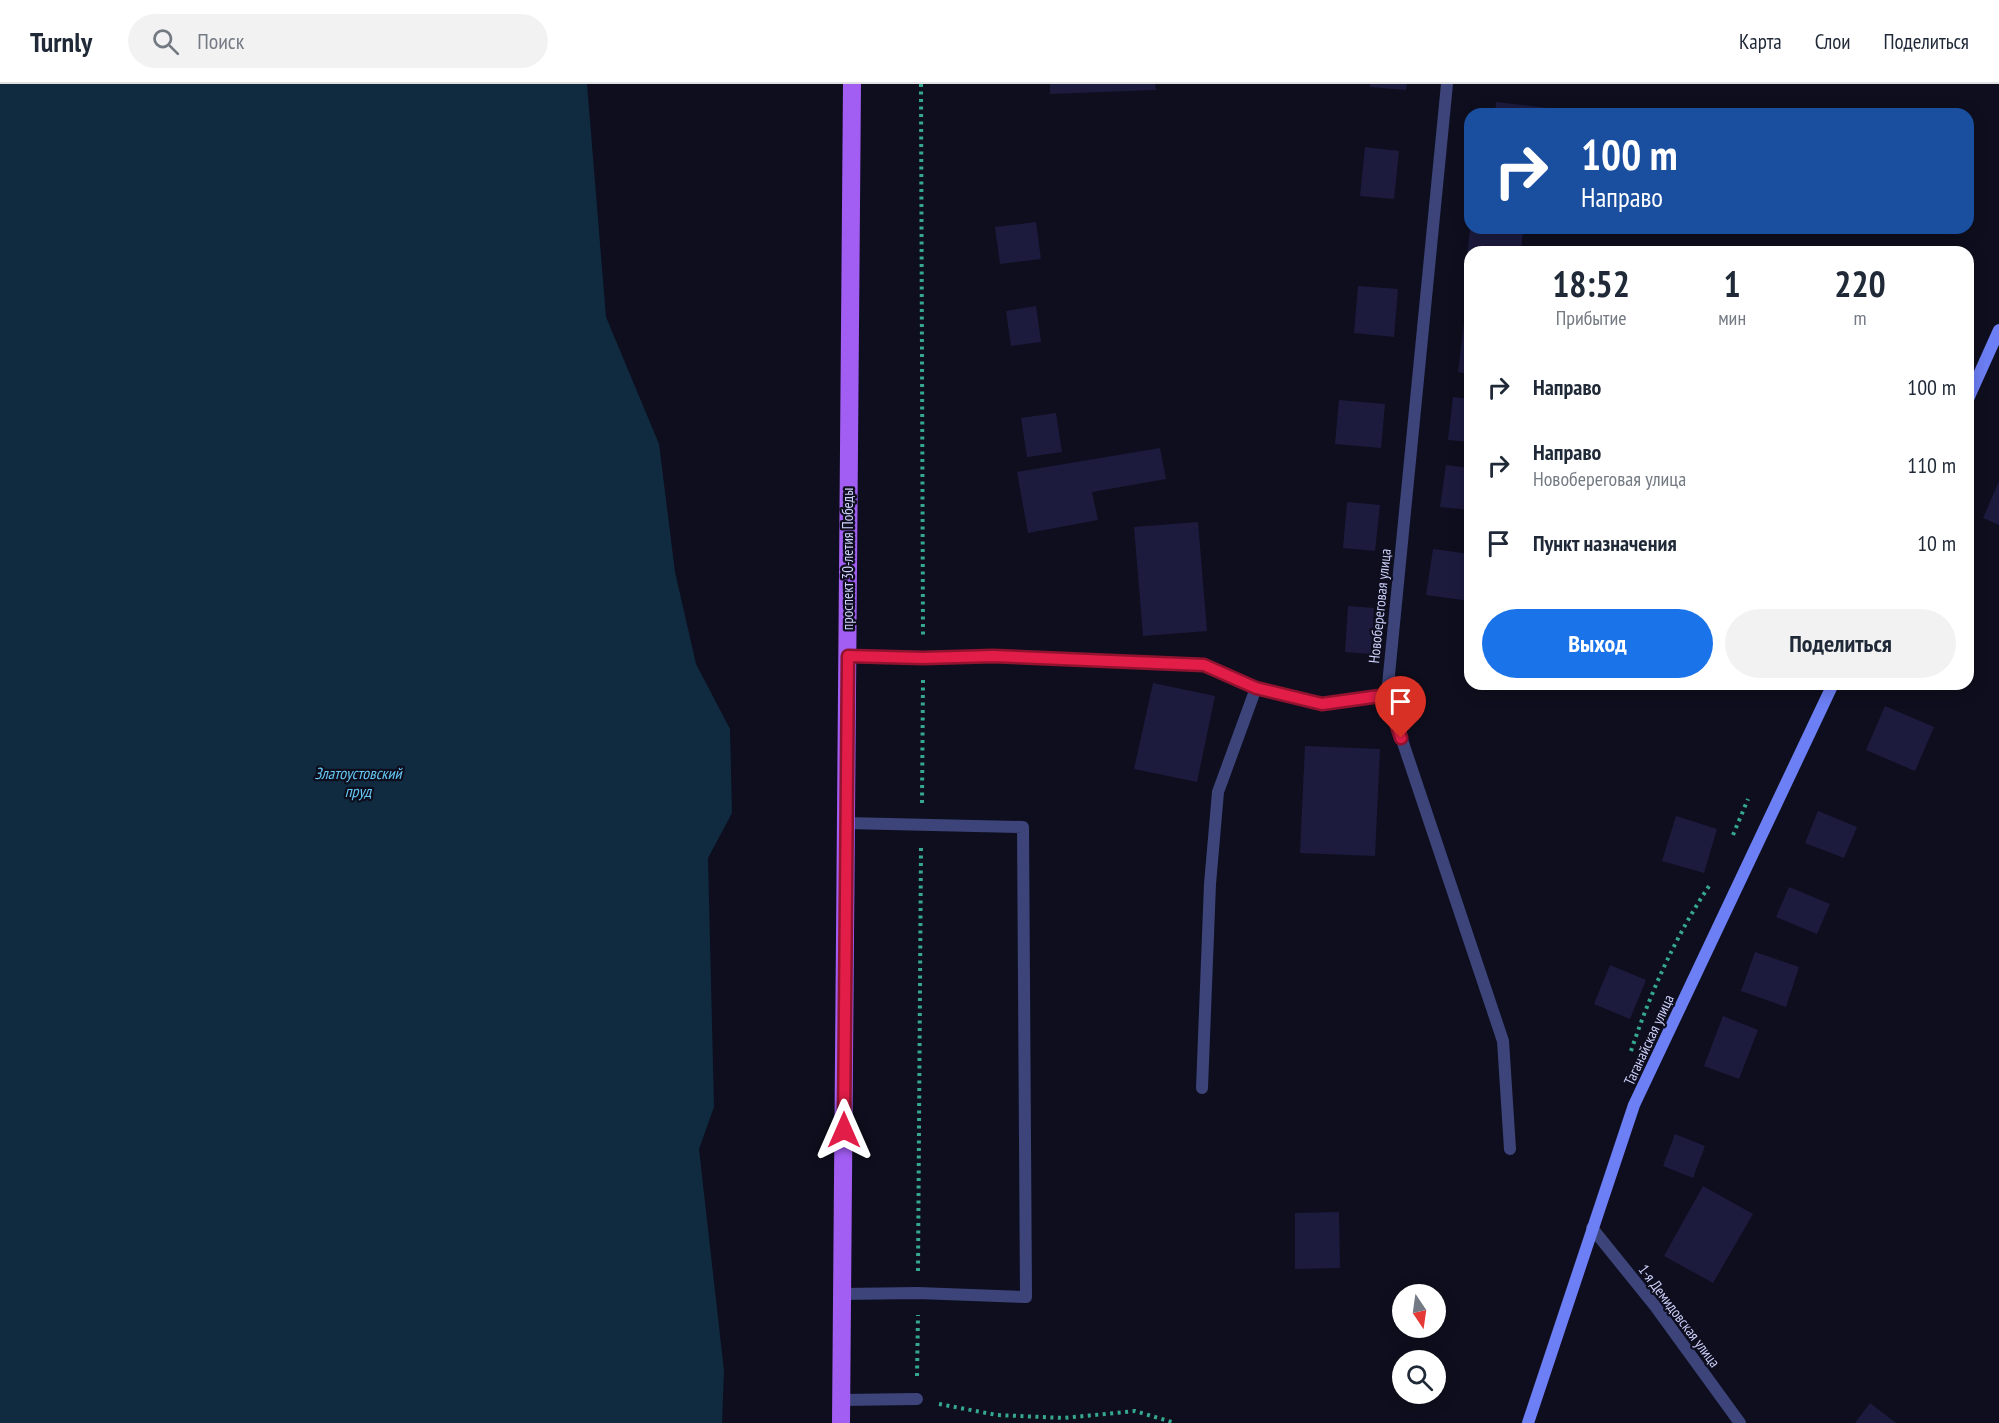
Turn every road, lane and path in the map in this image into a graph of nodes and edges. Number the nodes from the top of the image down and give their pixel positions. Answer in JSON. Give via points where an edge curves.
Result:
{"nodes":[{"id":1,"x":852,"y":84,"type":"edge"},
{"id":2,"x":921,"y":84,"type":"edge"},
{"id":3,"x":1447,"y":84,"type":"edge"},
{"id":4,"x":1999,"y":330,"type":"edge"},
{"id":5,"x":1974,"y":386,"type":"edge"},
{"id":6,"x":848,"y":656,"type":"junction"},
{"id":7,"x":923,"y":658,"type":"junction"},
{"id":8,"x":1256,"y":688,"type":"junction"},
{"id":9,"x":1830,"y":690,"type":"edge"},
{"id":10,"x":1387,"y":695,"type":"junction"},
{"id":11,"x":1748,"y":799,"type":"dead end"},
{"id":12,"x":846,"y":823,"type":"junction"},
{"id":13,"x":922,"y":824,"type":"junction"},
{"id":14,"x":1731,"y":841,"type":"dead end"},
{"id":15,"x":1712,"y":882,"type":"dead end"},
{"id":16,"x":1630,"y":1056,"type":"dead end"},
{"id":17,"x":1202,"y":1088,"type":"dead end"},
{"id":18,"x":1510,"y":1149,"type":"dead end"},
{"id":19,"x":1592,"y":1228,"type":"junction"},
{"id":20,"x":918,"y":1293,"type":"junction"},
{"id":21,"x":842,"y":1294,"type":"junction"},
{"id":22,"x":917,"y":1399,"type":"junction"},
{"id":23,"x":841,"y":1401,"type":"junction"},
{"id":24,"x":841,"y":1423,"type":"edge"},
{"id":25,"x":1175,"y":1423,"type":"edge"},
{"id":26,"x":1528,"y":1423,"type":"edge"},
{"id":27,"x":1740,"y":1423,"type":"edge"}],
"edges":[{"from":1,"to":6,"type":"main road","name":"проспект 30-летия Победы"},
{"from":2,"to":7,"type":"path"},
{"from":3,"to":10,"type":"street","name":"Новобереговая улица"},
{"from":4,"to":5,"type":"main road"},
{"from":6,"to":7,"type":"street"},
{"from":6,"to":12,"type":"main road","name":"проспект 30-летия Победы"},
{"from":7,"to":8,"type":"street","via":[[993,656],[1204,665]]},
{"from":7,"to":13,"type":"path"},
{"from":8,"to":10,"type":"street","via":[[1322,704]]},
{"from":8,"to":17,"type":"street","via":[[1218,792],[1210,884]]},
{"from":9,"to":19,"type":"main road","name":"Таганайская улица","via":[[1634,1105]]},
{"from":10,"to":18,"type":"street","name":"Новобереговая улица","via":[[1503,1041]]},
{"from":11,"to":14,"type":"path"},
{"from":12,"to":13,"type":"street"},
{"from":12,"to":21,"type":"main road","name":"проспект 30-летия Победы"},
{"from":13,"to":20,"type":"path"},
{"from":13,"to":20,"type":"street","via":[[1023,827],[1026,1297]]},
{"from":15,"to":16,"type":"path","via":[[1687,918],[1649,999]]},
{"from":19,"to":26,"type":"main road","name":"Таганайская улица"},
{"from":19,"to":27,"type":"street","name":"1-я Демидовская улица","via":[[1655,1306]]},
{"from":20,"to":21,"type":"street"},
{"from":20,"to":22,"type":"path"},
{"from":21,"to":23,"type":"main road","name":"проспект 30-летия Победы"},
{"from":22,"to":23,"type":"street"},
{"from":22,"to":25,"type":"path","via":[[997,1415],[1064,1418],[1135,1411]]},
{"from":23,"to":24,"type":"main road","name":"проспект 30-летия Победы"}]}
